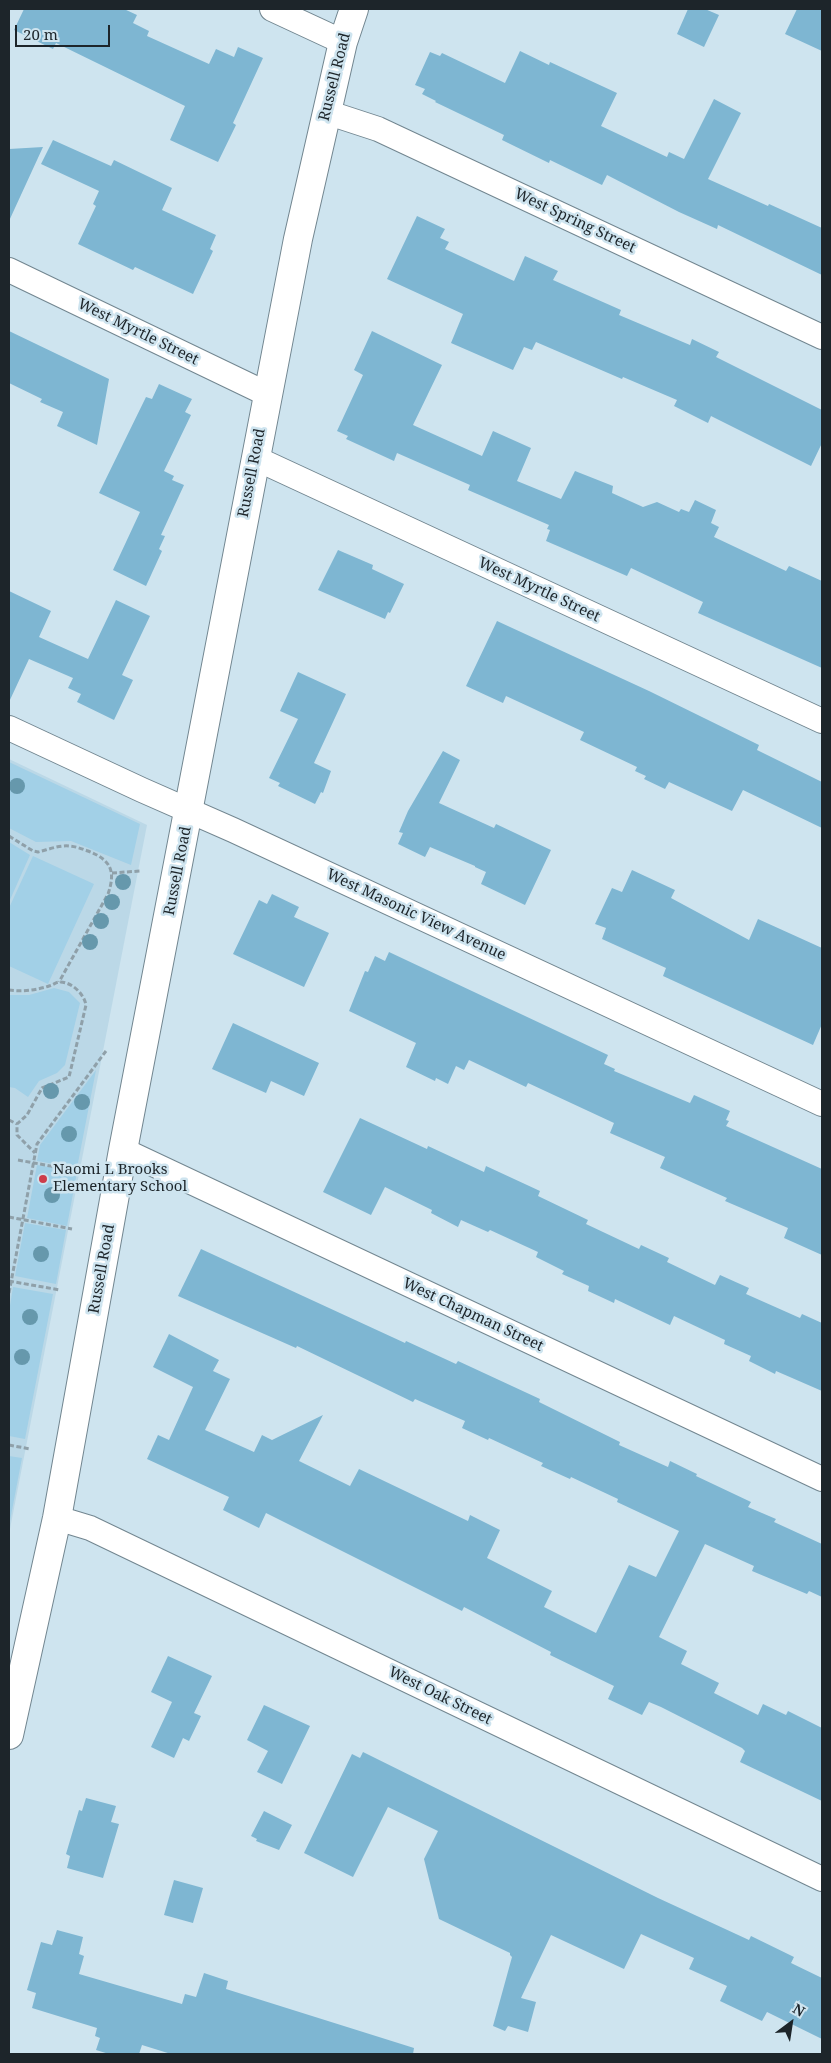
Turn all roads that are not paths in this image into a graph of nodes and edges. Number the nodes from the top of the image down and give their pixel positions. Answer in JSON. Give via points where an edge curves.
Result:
{"nodes":[{"id":1,"x":272,"y":9,"type":"edge"},
{"id":2,"x":354,"y":9,"type":"edge"},
{"id":3,"x":343,"y":42,"type":"junction"},
{"id":4,"x":326,"y":112,"type":"junction"},
{"id":5,"x":9,"y":270,"type":"edge"},
{"id":6,"x":822,"y":337,"type":"edge"},
{"id":7,"x":267,"y":394,"type":"junction"},
{"id":8,"x":255,"y":458,"type":"junction"},
{"id":9,"x":822,"y":721,"type":"edge"},
{"id":10,"x":9,"y":728,"type":"edge"},
{"id":11,"x":189,"y":811,"type":"junction"},
{"id":12,"x":822,"y":1104,"type":"edge"},
{"id":13,"x":123,"y":1150,"type":"junction"},
{"id":14,"x":822,"y":1479,"type":"edge"},
{"id":15,"x":57,"y":1518,"type":"junction"},
{"id":16,"x":9,"y":1735,"type":"edge"},
{"id":17,"x":822,"y":1879,"type":"edge"}],
"edges":[{"from":1,"to":3,"type":"street"},
{"from":2,"to":3,"type":"street","name":"Russell Road"},
{"from":3,"to":4,"type":"street","name":"Russell Road"},
{"from":4,"to":6,"type":"street","name":"West Spring Street","via":[[378,129]]},
{"from":4,"to":7,"type":"street","name":"Russell Road"},
{"from":5,"to":7,"type":"street","name":"West Myrtle Street"},
{"from":7,"to":8,"type":"street","name":"Russell Road"},
{"from":8,"to":9,"type":"street","name":"West Myrtle Street"},
{"from":8,"to":11,"type":"street","name":"Russell Road"},
{"from":10,"to":11,"type":"street","name":"West Masonic View Avenue"},
{"from":11,"to":12,"type":"street","name":"West Masonic View Avenue"},
{"from":11,"to":13,"type":"street","name":"Russell Road"},
{"from":13,"to":14,"type":"street","name":"West Chapman Street"},
{"from":13,"to":15,"type":"street","name":"Russell Road"},
{"from":15,"to":16,"type":"street","name":"Russell Road"},
{"from":15,"to":17,"type":"street","name":"West Oak Street","via":[[90,1528]]}]}
